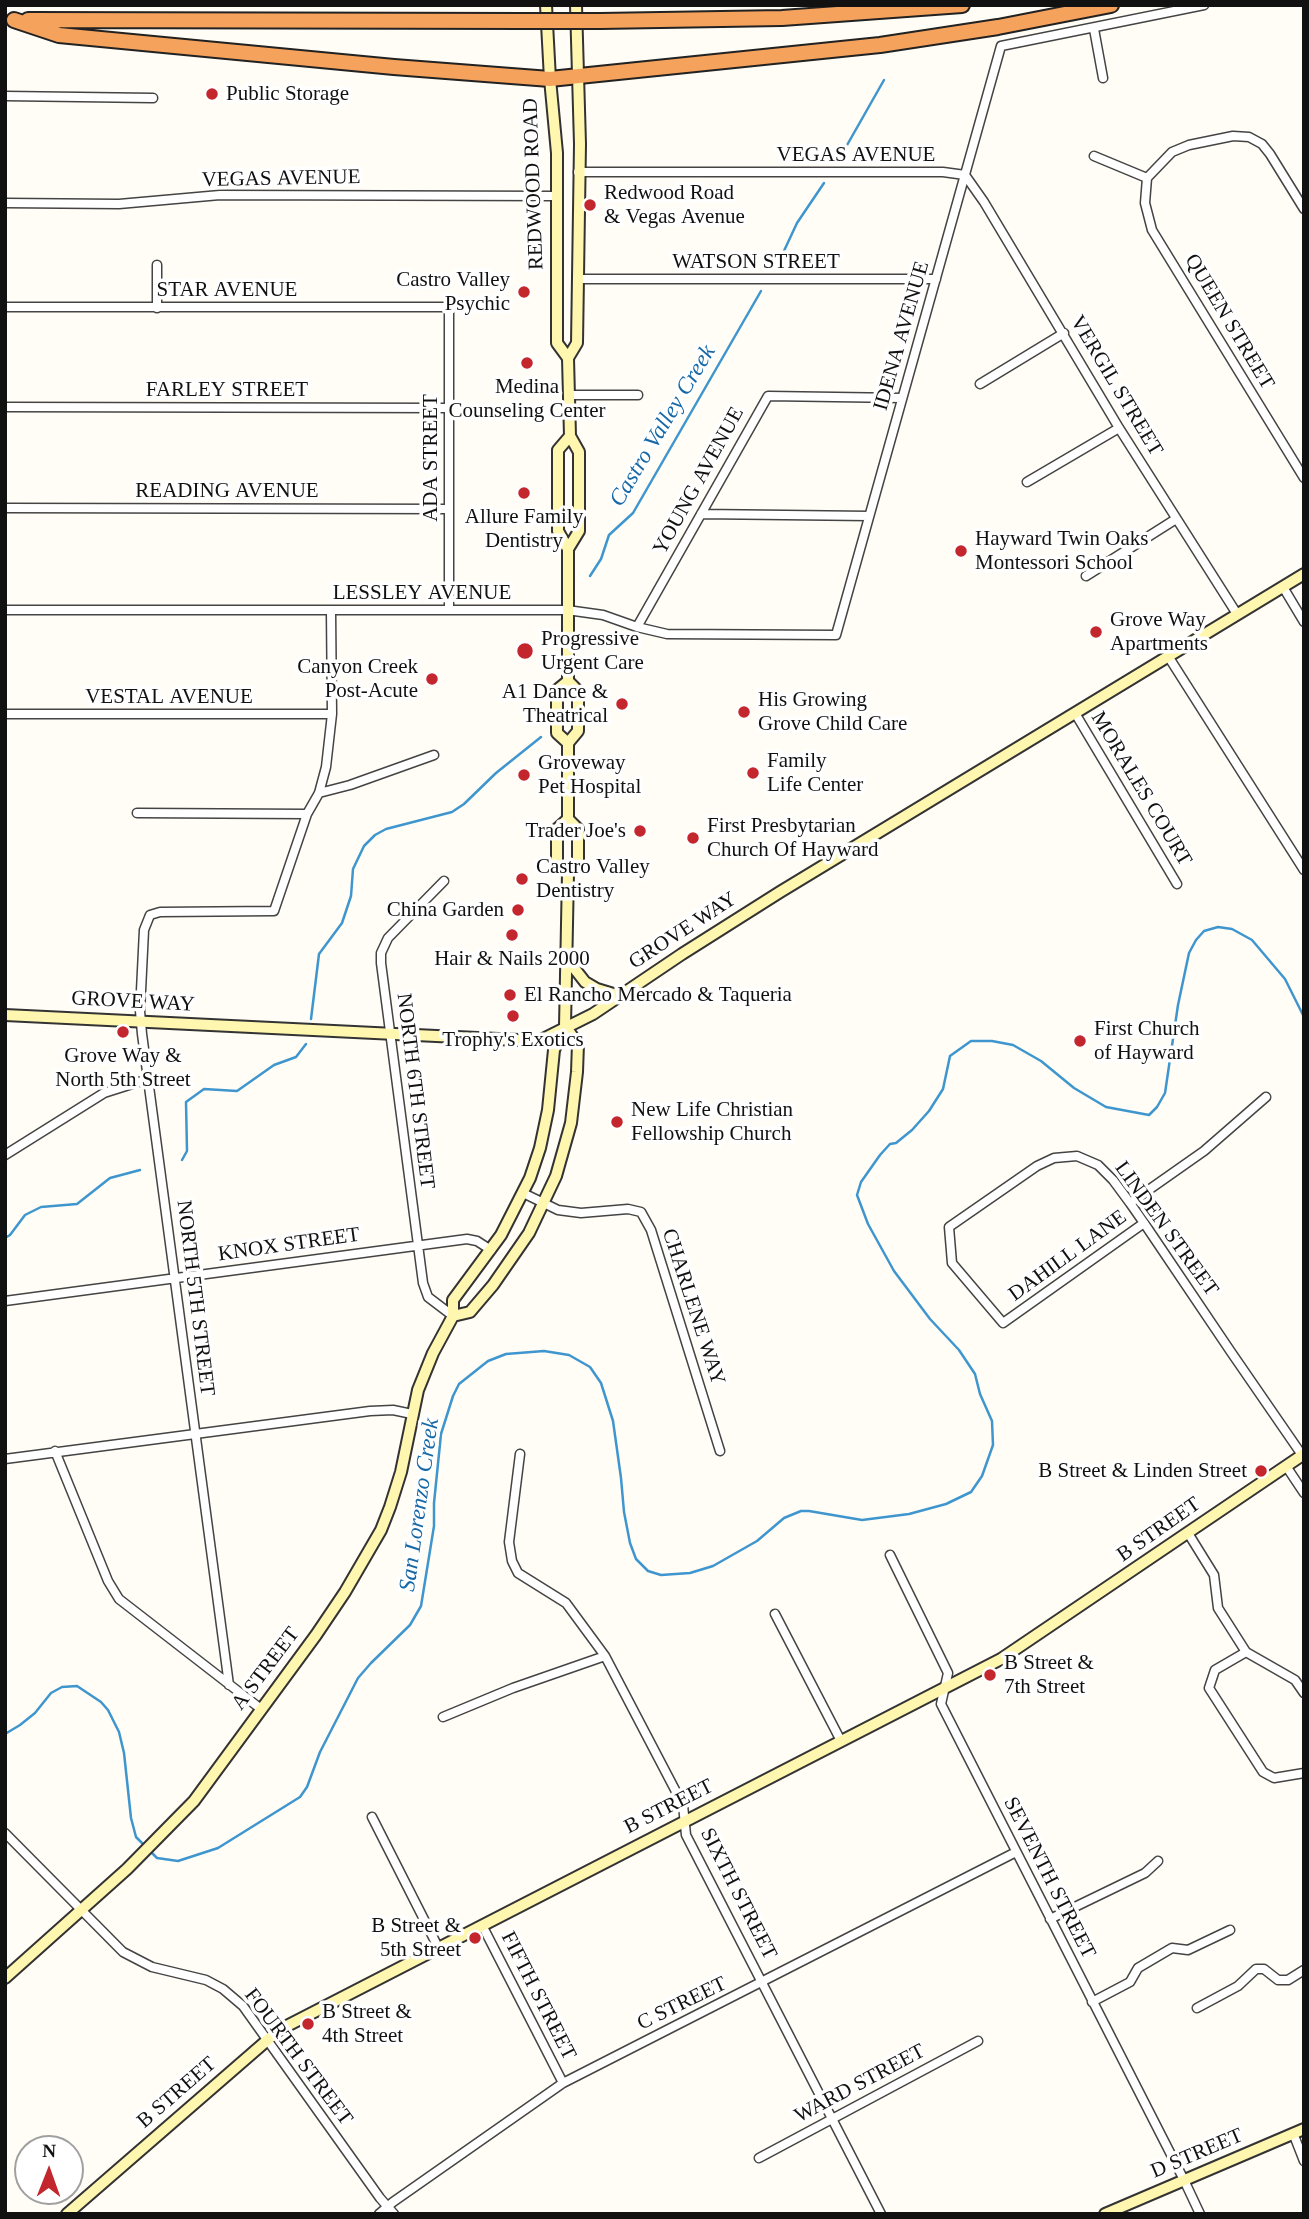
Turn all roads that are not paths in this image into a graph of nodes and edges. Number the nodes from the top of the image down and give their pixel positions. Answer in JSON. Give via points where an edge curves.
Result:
{"nodes":[{"id":1,"x":546,"y":5,"type":"edge"},
{"id":2,"x":576,"y":5,"type":"edge"},
{"id":3,"x":962,"y":5,"type":"edge"},
{"id":4,"x":1111,"y":5,"type":"edge"},
{"id":5,"x":1203,"y":5,"type":"edge"},
{"id":6,"x":10,"y":19,"type":"edge"},
{"id":7,"x":1094,"y":29,"type":"junction"},
{"id":8,"x":578,"y":76,"type":"junction"},
{"id":9,"x":550,"y":79,"type":"junction"},
{"id":10,"x":1103,"y":79,"type":"dead end"},
{"id":11,"x":5,"y":96,"type":"edge"},
{"id":12,"x":153,"y":98,"type":"dead end"},
{"id":13,"x":1094,"y":156,"type":"dead end"},
{"id":14,"x":578,"y":172,"type":"junction"},
{"id":15,"x":965,"y":175,"type":"junction"},
{"id":16,"x":1147,"y":178,"type":"junction"},
{"id":17,"x":557,"y":196,"type":"junction"},
{"id":18,"x":5,"y":203,"type":"edge"},
{"id":19,"x":1304,"y":209,"type":"edge"},
{"id":20,"x":157,"y":265,"type":"dead end"},
{"id":21,"x":577,"y":279,"type":"junction"},
{"id":22,"x":936,"y":279,"type":"junction"},
{"id":23,"x":5,"y":307,"type":"edge"},
{"id":24,"x":157,"y":307,"type":"junction"},
{"id":25,"x":449,"y":307,"type":"joint"},
{"id":26,"x":1064,"y":333,"type":"junction"},
{"id":27,"x":568,"y":358,"type":"junction"},
{"id":28,"x":980,"y":384,"type":"dead end"},
{"id":29,"x":569,"y":395,"type":"junction"},
{"id":30,"x":638,"y":395,"type":"dead end"},
{"id":31,"x":902,"y":398,"type":"junction"},
{"id":32,"x":5,"y":407,"type":"edge"},
{"id":33,"x":449,"y":408,"type":"junction"},
{"id":34,"x":1119,"y":428,"type":"junction"},
{"id":35,"x":570,"y":436,"type":"junction"},
{"id":36,"x":1304,"y":478,"type":"edge"},
{"id":37,"x":1027,"y":482,"type":"dead end"},
{"id":38,"x":5,"y":508,"type":"edge"},
{"id":39,"x":449,"y":509,"type":"junction"},
{"id":40,"x":701,"y":514,"type":"junction"},
{"id":41,"x":869,"y":516,"type":"junction"},
{"id":42,"x":1176,"y":519,"type":"junction"},
{"id":43,"x":568,"y":549,"type":"junction"},
{"id":44,"x":1304,"y":575,"type":"edge"},
{"id":45,"x":1086,"y":576,"type":"dead end"},
{"id":46,"x":1283,"y":587,"type":"junction"},
{"id":47,"x":5,"y":610,"type":"edge"},
{"id":48,"x":449,"y":610,"type":"junction"},
{"id":49,"x":567,"y":610,"type":"junction"},
{"id":50,"x":331,"y":611,"type":"junction"},
{"id":51,"x":1237,"y":614,"type":"junction"},
{"id":52,"x":1304,"y":622,"type":"edge"},
{"id":53,"x":637,"y":627,"type":"junction"},
{"id":54,"x":836,"y":635,"type":"joint"},
{"id":55,"x":1168,"y":656,"type":"junction"},
{"id":56,"x":568,"y":681,"type":"junction"},
{"id":57,"x":1074,"y":713,"type":"junction"},
{"id":58,"x":332,"y":714,"type":"junction"},
{"id":59,"x":5,"y":715,"type":"edge"},
{"id":60,"x":568,"y":743,"type":"junction"},
{"id":61,"x":434,"y":755,"type":"dead end"},
{"id":62,"x":319,"y":793,"type":"junction"},
{"id":63,"x":137,"y":813,"type":"dead end"},
{"id":64,"x":307,"y":814,"type":"junction"},
{"id":65,"x":568,"y":819,"type":"junction"},
{"id":66,"x":1304,"y":870,"type":"edge"},
{"id":67,"x":568,"y":873,"type":"junction"},
{"id":68,"x":444,"y":881,"type":"dead end"},
{"id":69,"x":1177,"y":884,"type":"dead end"},
{"id":70,"x":566,"y":958,"type":"junction"},
{"id":71,"x":620,"y":996,"type":"junction"},
{"id":72,"x":5,"y":1015,"type":"edge"},
{"id":73,"x":141,"y":1022,"type":"junction"},
{"id":74,"x":565,"y":1026,"type":"junction"},
{"id":75,"x":390,"y":1035,"type":"junction"},
{"id":76,"x":148,"y":1079,"type":"junction"},
{"id":77,"x":1266,"y":1097,"type":"dead end"},
{"id":78,"x":5,"y":1155,"type":"edge"},
{"id":79,"x":523,"y":1193,"type":"junction"},
{"id":80,"x":1130,"y":1203,"type":"junction"},
{"id":81,"x":544,"y":1204,"type":"junction"},
{"id":82,"x":1144,"y":1223,"type":"junction"},
{"id":83,"x":949,"y":1227,"type":"joint"},
{"id":84,"x":418,"y":1246,"type":"junction"},
{"id":85,"x":491,"y":1250,"type":"junction"},
{"id":86,"x":175,"y":1278,"type":"junction"},
{"id":87,"x":5,"y":1301,"type":"edge"},
{"id":88,"x":453,"y":1316,"type":"junction"},
{"id":89,"x":412,"y":1414,"type":"junction"},
{"id":90,"x":195,"y":1433,"type":"junction"},
{"id":91,"x":55,"y":1451,"type":"junction"},
{"id":92,"x":720,"y":1451,"type":"dead end"},
{"id":93,"x":520,"y":1454,"type":"dead end"},
{"id":94,"x":1303,"y":1455,"type":"edge"},
{"id":95,"x":5,"y":1459,"type":"edge"},
{"id":96,"x":1286,"y":1466,"type":"junction"},
{"id":97,"x":1304,"y":1493,"type":"edge"},
{"id":98,"x":1188,"y":1533,"type":"junction"},
{"id":99,"x":890,"y":1555,"type":"dead end"},
{"id":100,"x":775,"y":1614,"type":"dead end"},
{"id":101,"x":1246,"y":1651,"type":"junction"},
{"id":102,"x":605,"y":1656,"type":"junction"},
{"id":103,"x":229,"y":1685,"type":"junction"},
{"id":104,"x":944,"y":1687,"type":"junction"},
{"id":105,"x":1304,"y":1693,"type":"edge"},
{"id":106,"x":261,"y":1709,"type":"junction"},
{"id":107,"x":443,"y":1717,"type":"dead end"},
{"id":108,"x":841,"y":1741,"type":"junction"},
{"id":109,"x":1304,"y":1773,"type":"edge"},
{"id":110,"x":372,"y":1817,"type":"dead end"},
{"id":111,"x":684,"y":1821,"type":"junction"},
{"id":112,"x":5,"y":1833,"type":"edge"},
{"id":113,"x":1016,"y":1852,"type":"junction"},
{"id":114,"x":1158,"y":1861,"type":"dead end"},
{"id":115,"x":81,"y":1910,"type":"junction"},
{"id":116,"x":1050,"y":1919,"type":"junction"},
{"id":117,"x":482,"y":1925,"type":"junction"},
{"id":118,"x":1230,"y":1930,"type":"dead end"},
{"id":119,"x":438,"y":1947,"type":"junction"},
{"id":120,"x":1304,"y":1970,"type":"edge"},
{"id":121,"x":5,"y":1978,"type":"edge"},
{"id":122,"x":762,"y":1982,"type":"junction"},
{"id":123,"x":1092,"y":2002,"type":"junction"},
{"id":124,"x":1197,"y":2008,"type":"dead end"},
{"id":125,"x":268,"y":2039,"type":"junction"},
{"id":126,"x":978,"y":2041,"type":"dead end"},
{"id":127,"x":563,"y":2082,"type":"junction"},
{"id":128,"x":833,"y":2118,"type":"junction"},
{"id":129,"x":1298,"y":2131,"type":"edge"},
{"id":130,"x":759,"y":2158,"type":"dead end"},
{"id":131,"x":1304,"y":2161,"type":"edge"},
{"id":132,"x":1185,"y":2180,"type":"junction"},
{"id":133,"x":387,"y":2206,"type":"junction"},
{"id":134,"x":67,"y":2214,"type":"edge"},
{"id":135,"x":379,"y":2214,"type":"edge"},
{"id":136,"x":394,"y":2214,"type":"edge"},
{"id":137,"x":881,"y":2214,"type":"edge"},
{"id":138,"x":1105,"y":2214,"type":"edge"},
{"id":139,"x":1200,"y":2214,"type":"edge"}],
"edges":[{"from":1,"to":9,"type":"main road","name":"REDWOOD ROAD"},
{"from":2,"to":8,"type":"main road","name":"REDWOOD ROAD"},
{"from":3,"to":6,"type":"highway","bridge":true,"via":[[782,18],[600,21]]},
{"from":4,"to":8,"type":"highway","via":[[880,45]]},
{"from":5,"to":7,"type":"street"},
{"from":6,"to":9,"type":"highway","via":[[59,35]]},
{"from":7,"to":10,"type":"street"},
{"from":7,"to":15,"type":"street","name":"IDENA AVENUE","via":[[1001,46]]},
{"from":8,"to":9,"type":"highway"},
{"from":8,"to":14,"type":"main road","name":"REDWOOD ROAD"},
{"from":9,"to":17,"type":"main road","name":"REDWOOD ROAD"},
{"from":11,"to":12,"type":"street"},
{"from":13,"to":16,"type":"street"},
{"from":14,"to":15,"type":"street","name":"VEGAS AVENUE"},
{"from":14,"to":21,"type":"main road","name":"REDWOOD ROAD"},
{"from":15,"to":22,"type":"street","name":"IDENA AVENUE"},
{"from":15,"to":26,"type":"street","name":"VERGIL STREET"},
{"from":16,"to":19,"type":"street","via":[[1172,152],[1189,145],[1248,137],[1270,154]]},
{"from":16,"to":36,"type":"street","name":"QUEEN STREET","via":[[1145,203],[1153,230]]},
{"from":17,"to":18,"type":"street","name":"VEGAS AVENUE","via":[[220,195],[119,204]]},
{"from":17,"to":27,"type":"main road","name":"REDWOOD ROAD","via":[[557,343]]},
{"from":20,"to":24,"type":"street"},
{"from":21,"to":22,"type":"street","name":"WATSON STREET"},
{"from":21,"to":27,"type":"main road","name":"REDWOOD ROAD","via":[[578,343]]},
{"from":22,"to":31,"type":"street","name":"IDENA AVENUE"},
{"from":23,"to":24,"type":"street","name":"STAR AVENUE"},
{"from":24,"to":25,"type":"street","name":"STAR AVENUE"},
{"from":25,"to":33,"type":"street","name":"ADA STREET"},
{"from":26,"to":28,"type":"street"},
{"from":26,"to":34,"type":"street","name":"VERGIL STREET"},
{"from":27,"to":29,"type":"main road","name":"REDWOOD ROAD"},
{"from":29,"to":30,"type":"street"},
{"from":29,"to":35,"type":"main road","name":"REDWOOD ROAD"},
{"from":31,"to":40,"type":"street","name":"YOUNG AVENUE","via":[[768,396]]},
{"from":31,"to":41,"type":"street","name":"IDENA AVENUE"},
{"from":32,"to":33,"type":"street","name":"FARLEY STREET"},
{"from":33,"to":39,"type":"street","name":"ADA STREET"},
{"from":34,"to":37,"type":"street"},
{"from":34,"to":42,"type":"street","name":"VERGIL STREET"},
{"from":35,"to":43,"type":"main road","name":"REDWOOD ROAD","via":[[579,452],[579,531]]},
{"from":35,"to":43,"type":"main road","name":"REDWOOD ROAD","via":[[558,450],[558,531]]},
{"from":38,"to":39,"type":"street","name":"READING AVENUE"},
{"from":39,"to":48,"type":"street","name":"ADA STREET"},
{"from":40,"to":41,"type":"street"},
{"from":40,"to":53,"type":"street","name":"YOUNG AVENUE"},
{"from":41,"to":54,"type":"street","name":"IDENA AVENUE"},
{"from":42,"to":45,"type":"street"},
{"from":42,"to":51,"type":"street","name":"VERGIL STREET"},
{"from":43,"to":49,"type":"main road","name":"REDWOOD ROAD"},
{"from":44,"to":46,"type":"main road","name":"GROVE WAY"},
{"from":46,"to":51,"type":"main road","name":"GROVE WAY"},
{"from":46,"to":52,"type":"street"},
{"from":47,"to":50,"type":"street","name":"LESSLEY AVENUE"},
{"from":48,"to":49,"type":"street","name":"LESSLEY AVENUE"},
{"from":48,"to":50,"type":"street","name":"LESSLEY AVENUE"},
{"from":49,"to":53,"type":"street","name":"LESSLEY AVENUE","via":[[603,615]]},
{"from":49,"to":56,"type":"main road","name":"REDWOOD ROAD"},
{"from":50,"to":58,"type":"street"},
{"from":51,"to":55,"type":"main road","name":"GROVE WAY"},
{"from":53,"to":54,"type":"street","name":"LESSLEY AVENUE","via":[[667,634]]},
{"from":55,"to":57,"type":"main road","name":"GROVE WAY"},
{"from":55,"to":66,"type":"street"},
{"from":56,"to":60,"type":"main road","name":"REDWOOD ROAD","via":[[578,691],[578,732]]},
{"from":56,"to":60,"type":"main road","name":"REDWOOD ROAD","via":[[557,690],[557,733]]},
{"from":57,"to":69,"type":"street","name":"MORALES COURT"},
{"from":57,"to":71,"type":"main road","name":"GROVE WAY","via":[[780,892]]},
{"from":58,"to":59,"type":"street","name":"VESTAL AVENUE"},
{"from":58,"to":62,"type":"street"},
{"from":60,"to":65,"type":"main road","name":"REDWOOD ROAD"},
{"from":61,"to":62,"type":"street"},
{"from":62,"to":64,"type":"street"},
{"from":63,"to":64,"type":"street"},
{"from":64,"to":73,"type":"street","name":"NORTH 5TH STREET","via":[[274,912],[150,915],[144,930]]},
{"from":65,"to":67,"type":"main road","name":"REDWOOD ROAD","via":[[578,829],[578,865]]},
{"from":65,"to":67,"type":"main road","name":"REDWOOD ROAD","via":[[557,829],[557,864]]},
{"from":67,"to":70,"type":"main road","name":"REDWOOD ROAD"},
{"from":68,"to":75,"type":"street","name":"NORTH 6TH STREET","via":[[384,945]]},
{"from":70,"to":71,"type":"main road","via":[[585,982]]},
{"from":70,"to":74,"type":"main road","name":"REDWOOD ROAD"},
{"from":71,"to":74,"type":"main road","name":"GROVE WAY"},
{"from":72,"to":73,"type":"main road","name":"GROVE WAY"},
{"from":73,"to":75,"type":"main road","name":"GROVE WAY"},
{"from":73,"to":76,"type":"street","name":"NORTH 5TH STREET"},
{"from":74,"to":75,"type":"main road","name":"GROVE WAY","via":[[539,1041]]},
{"from":74,"to":79,"type":"main road","name":"REDWOOD ROAD","via":[[554,1050],[544,1131]]},
{"from":74,"to":81,"type":"main road","name":"REDWOOD ROAD","via":[[578,1044],[574,1098],[564,1154]]},
{"from":75,"to":84,"type":"street","name":"NORTH 6TH STREET"},
{"from":76,"to":78,"type":"street","via":[[104,1093]]},
{"from":76,"to":86,"type":"street","name":"NORTH 5TH STREET"},
{"from":77,"to":80,"type":"street","name":"DAHILL LANE","via":[[1204,1151]]},
{"from":79,"to":81,"type":"street","name":"CHARLENE WAY"},
{"from":79,"to":85,"type":"main road","name":"A STREET"},
{"from":80,"to":82,"type":"street","name":"LINDEN STREET"},
{"from":80,"to":83,"type":"street","name":"LINDEN STREET","via":[[1098,1165],[1077,1156],[1054,1157]]},
{"from":81,"to":88,"type":"main road","via":[[494,1285],[470,1312]]},
{"from":81,"to":92,"type":"street","name":"CHARLENE WAY","via":[[581,1213],[640,1212],[651,1230]]},
{"from":82,"to":83,"type":"street","name":"DAHILL LANE","via":[[1003,1323],[951,1263]]},
{"from":82,"to":94,"type":"street","name":"LINDEN STREET"},
{"from":84,"to":85,"type":"street","name":"KNOX STREET","via":[[467,1239]]},
{"from":84,"to":86,"type":"street","name":"KNOX STREET"},
{"from":84,"to":88,"type":"street","name":"NORTH 6TH STREET","via":[[424,1291]]},
{"from":85,"to":88,"type":"main road","name":"A STREET","via":[[453,1300]]},
{"from":86,"to":87,"type":"street","name":"KNOX STREET"},
{"from":86,"to":90,"type":"street","name":"NORTH 5TH STREET"},
{"from":88,"to":89,"type":"main road","name":"A STREET","via":[[424,1374]]},
{"from":89,"to":90,"type":"street","via":[[370,1411]]},
{"from":89,"to":106,"type":"main road","name":"A STREET","via":[[398,1486],[381,1531],[345,1592]]},
{"from":90,"to":91,"type":"street"},
{"from":90,"to":103,"type":"street","name":"NORTH 5TH STREET"},
{"from":91,"to":95,"type":"street"},
{"from":91,"to":103,"type":"street","via":[[119,1599]]},
{"from":93,"to":102,"type":"street","name":"SIXTH STREET","via":[[509,1542],[512,1561],[518,1573],[566,1603]]},
{"from":94,"to":96,"type":"main road","name":"B STREET"},
{"from":96,"to":97,"type":"street"},
{"from":96,"to":98,"type":"main road","name":"B STREET"},
{"from":98,"to":101,"type":"street","via":[[1214,1575],[1218,1608]]},
{"from":98,"to":104,"type":"main road","name":"B STREET","via":[[1012,1652]]},
{"from":99,"to":104,"type":"street","name":"SEVENTH STREET","via":[[948,1674]]},
{"from":100,"to":108,"type":"street"},
{"from":101,"to":105,"type":"street","via":[[1295,1680]]},
{"from":101,"to":109,"type":"street","via":[[1215,1670],[1209,1688],[1263,1772],[1274,1778]]},
{"from":102,"to":107,"type":"street"},
{"from":102,"to":111,"type":"street","name":"SIXTH STREET","via":[[683,1805]]},
{"from":103,"to":106,"type":"street"},
{"from":104,"to":108,"type":"main road","name":"B STREET"},
{"from":104,"to":113,"type":"street","name":"SEVENTH STREET","via":[[941,1704]]},
{"from":106,"to":115,"type":"main road","name":"A STREET","via":[[194,1801],[156,1843]]},
{"from":108,"to":111,"type":"main road","name":"B STREET"},
{"from":110,"to":119,"type":"street"},
{"from":111,"to":117,"type":"main road","name":"B STREET"},
{"from":111,"to":122,"type":"street","name":"SIXTH STREET","via":[[686,1835]]},
{"from":112,"to":115,"type":"street","name":"FOURTH STREET"},
{"from":113,"to":116,"type":"street","name":"SEVENTH STREET"},
{"from":113,"to":122,"type":"street","name":"C STREET"},
{"from":114,"to":116,"type":"street","via":[[1145,1872]]},
{"from":115,"to":121,"type":"main road","name":"A STREET"},
{"from":115,"to":125,"type":"street","name":"FOURTH STREET","via":[[129,1956],[223,1989]]},
{"from":116,"to":123,"type":"street","name":"SEVENTH STREET"},
{"from":117,"to":119,"type":"main road","name":"B STREET"},
{"from":117,"to":127,"type":"street","name":"FIFTH STREET"},
{"from":118,"to":123,"type":"street","via":[[1188,1950],[1172,1948],[1138,1968],[1130,1982]]},
{"from":119,"to":125,"type":"main road","name":"B STREET"},
{"from":120,"to":124,"type":"street","via":[[1288,1980],[1278,1980],[1264,1969],[1256,1969],[1238,1986]]},
{"from":122,"to":127,"type":"street","name":"C STREET"},
{"from":122,"to":128,"type":"street","name":"SIXTH STREET"},
{"from":123,"to":132,"type":"street","name":"SEVENTH STREET"},
{"from":125,"to":133,"type":"street","name":"FOURTH STREET"},
{"from":125,"to":134,"type":"main road","name":"B STREET"},
{"from":126,"to":128,"type":"street","name":"WARD STREET"},
{"from":127,"to":133,"type":"street","name":"C STREET"},
{"from":128,"to":130,"type":"street","name":"WARD STREET"},
{"from":128,"to":137,"type":"street","name":"SIXTH STREET"},
{"from":129,"to":131,"type":"street"},
{"from":129,"to":132,"type":"main road","name":"D STREET"},
{"from":132,"to":138,"type":"main road","name":"D STREET"},
{"from":132,"to":139,"type":"street","name":"SEVENTH STREET"},
{"from":133,"to":135,"type":"street","name":"C STREET"},
{"from":133,"to":136,"type":"street","name":"FOURTH STREET"}]}
